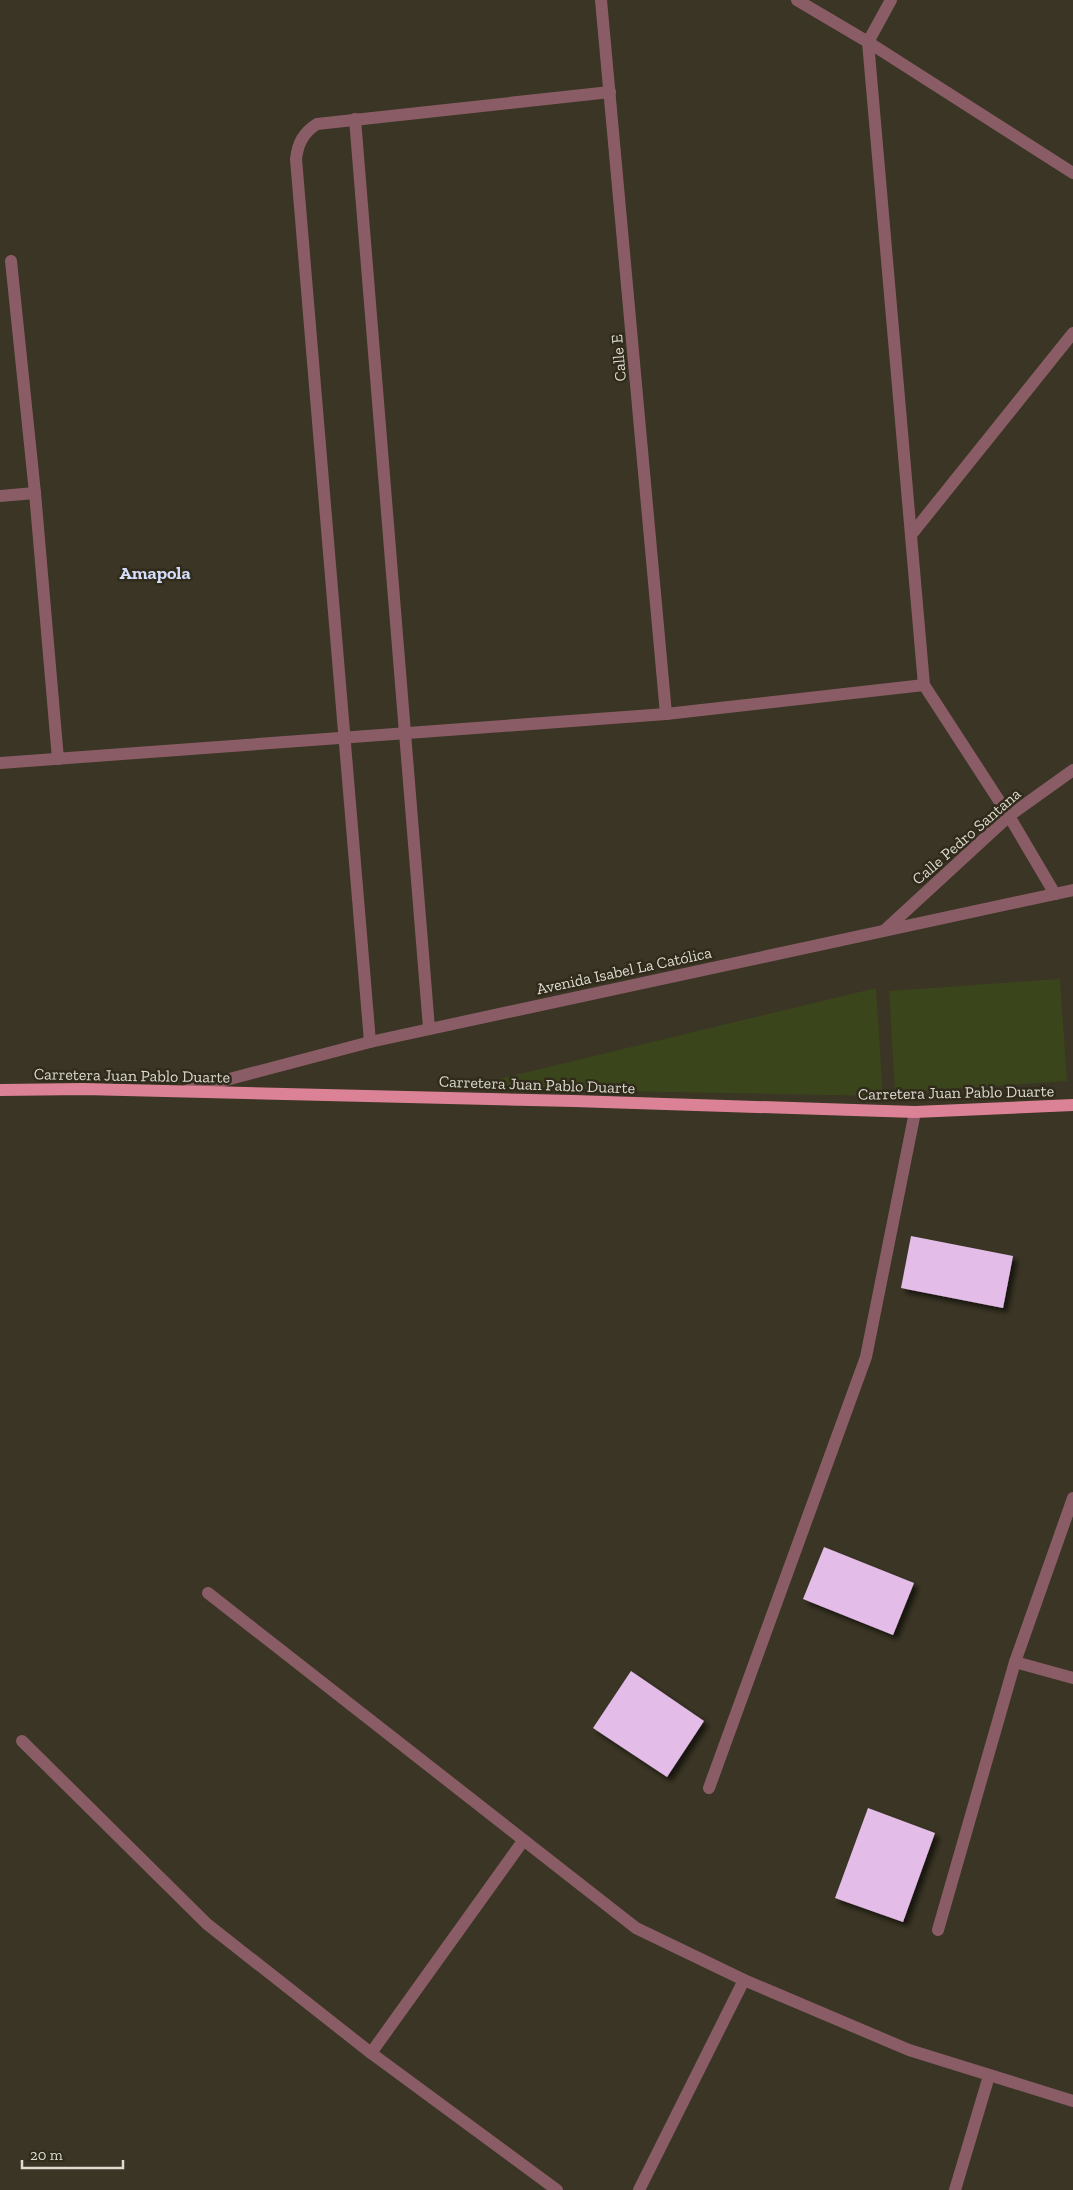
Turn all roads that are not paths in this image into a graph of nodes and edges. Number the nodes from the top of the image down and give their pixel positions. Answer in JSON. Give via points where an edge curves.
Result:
{"nodes":[{"id":1,"x":601,"y":0,"type":"edge"},
{"id":2,"x":797,"y":0,"type":"edge"},
{"id":3,"x":891,"y":0,"type":"edge"},
{"id":4,"x":868,"y":42,"type":"junction"},
{"id":5,"x":610,"y":92,"type":"junction"},
{"id":6,"x":355,"y":119,"type":"junction"},
{"id":7,"x":1073,"y":173,"type":"edge"},
{"id":8,"x":11,"y":261,"type":"dead end"},
{"id":9,"x":1073,"y":334,"type":"edge"},
{"id":10,"x":35,"y":493,"type":"junction"},
{"id":11,"x":0,"y":496,"type":"edge"},
{"id":12,"x":911,"y":535,"type":"junction"},
{"id":13,"x":924,"y":685,"type":"junction"},
{"id":14,"x":666,"y":714,"type":"junction"},
{"id":15,"x":405,"y":733,"type":"junction"},
{"id":16,"x":344,"y":738,"type":"junction"},
{"id":17,"x":58,"y":759,"type":"junction"},
{"id":18,"x":0,"y":763,"type":"edge"},
{"id":19,"x":1073,"y":770,"type":"edge"},
{"id":20,"x":1009,"y":816,"type":"junction"},
{"id":21,"x":1073,"y":890,"type":"edge"},
{"id":22,"x":1055,"y":894,"type":"junction"},
{"id":23,"x":883,"y":931,"type":"junction"},
{"id":24,"x":429,"y":1028,"type":"junction"},
{"id":25,"x":370,"y":1042,"type":"junction"},
{"id":26,"x":0,"y":1090,"type":"edge"},
{"id":27,"x":183,"y":1092,"type":"junction"},
{"id":28,"x":1073,"y":1106,"type":"edge"},
{"id":29,"x":915,"y":1112,"type":"junction"},
{"id":30,"x":1073,"y":1498,"type":"edge"},
{"id":31,"x":208,"y":1593,"type":"dead end"},
{"id":32,"x":1015,"y":1662,"type":"junction"},
{"id":33,"x":1073,"y":1678,"type":"edge"},
{"id":34,"x":22,"y":1741,"type":"dead end"},
{"id":35,"x":709,"y":1788,"type":"dead end"},
{"id":36,"x":523,"y":1841,"type":"junction"},
{"id":37,"x":938,"y":1930,"type":"dead end"},
{"id":38,"x":744,"y":1980,"type":"junction"},
{"id":39,"x":371,"y":2053,"type":"junction"},
{"id":40,"x":989,"y":2076,"type":"junction"},
{"id":41,"x":1073,"y":2101,"type":"edge"},
{"id":42,"x":557,"y":2190,"type":"edge"},
{"id":43,"x":639,"y":2190,"type":"edge"},
{"id":44,"x":955,"y":2190,"type":"edge"}],
"edges":[{"from":1,"to":5,"type":"street","name":"Calle E"},
{"from":2,"to":4,"type":"street"},
{"from":3,"to":4,"type":"street"},
{"from":4,"to":7,"type":"street"},
{"from":4,"to":12,"type":"street"},
{"from":5,"to":6,"type":"street"},
{"from":5,"to":14,"type":"street","name":"Calle E"},
{"from":6,"to":15,"type":"street"},
{"from":6,"to":16,"type":"street","via":[[318,124],[308,130],[302,137],[296,159]]},
{"from":8,"to":10,"type":"street"},
{"from":9,"to":12,"type":"street"},
{"from":10,"to":11,"type":"street"},
{"from":10,"to":17,"type":"street"},
{"from":12,"to":13,"type":"street"},
{"from":13,"to":14,"type":"street"},
{"from":13,"to":20,"type":"street"},
{"from":14,"to":15,"type":"street"},
{"from":15,"to":16,"type":"street"},
{"from":15,"to":24,"type":"street"},
{"from":16,"to":17,"type":"street"},
{"from":16,"to":25,"type":"street"},
{"from":17,"to":18,"type":"street"},
{"from":19,"to":20,"type":"street","name":"Calle Pedro Santana"},
{"from":20,"to":22,"type":"street"},
{"from":20,"to":23,"type":"street","name":"Calle Pedro Santana"},
{"from":21,"to":22,"type":"street","name":"Avenida Isabel La Católica"},
{"from":22,"to":23,"type":"street","name":"Avenida Isabel La Católica"},
{"from":23,"to":24,"type":"street","name":"Avenida Isabel La Católica"},
{"from":24,"to":25,"type":"street","name":"Avenida Isabel La Católica"},
{"from":25,"to":27,"type":"street","name":"Avenida Isabel La Católica"},
{"from":26,"to":27,"type":"main road","name":"Carretera Juan Pablo Duarte"},
{"from":27,"to":29,"type":"main road","name":"Carretera Juan Pablo Duarte","via":[[574,1100]]},
{"from":28,"to":29,"type":"main road","name":"Carretera Juan Pablo Duarte"},
{"from":29,"to":35,"type":"street","via":[[866,1357]]},
{"from":30,"to":32,"type":"street"},
{"from":31,"to":36,"type":"street"},
{"from":32,"to":33,"type":"street"},
{"from":32,"to":37,"type":"street"},
{"from":34,"to":39,"type":"street","via":[[207,1924]]},
{"from":36,"to":38,"type":"street","via":[[636,1928]]},
{"from":36,"to":39,"type":"street"},
{"from":38,"to":40,"type":"street","via":[[909,2050]]},
{"from":38,"to":43,"type":"street"},
{"from":39,"to":42,"type":"street"},
{"from":40,"to":41,"type":"street"},
{"from":40,"to":44,"type":"street"}]}
